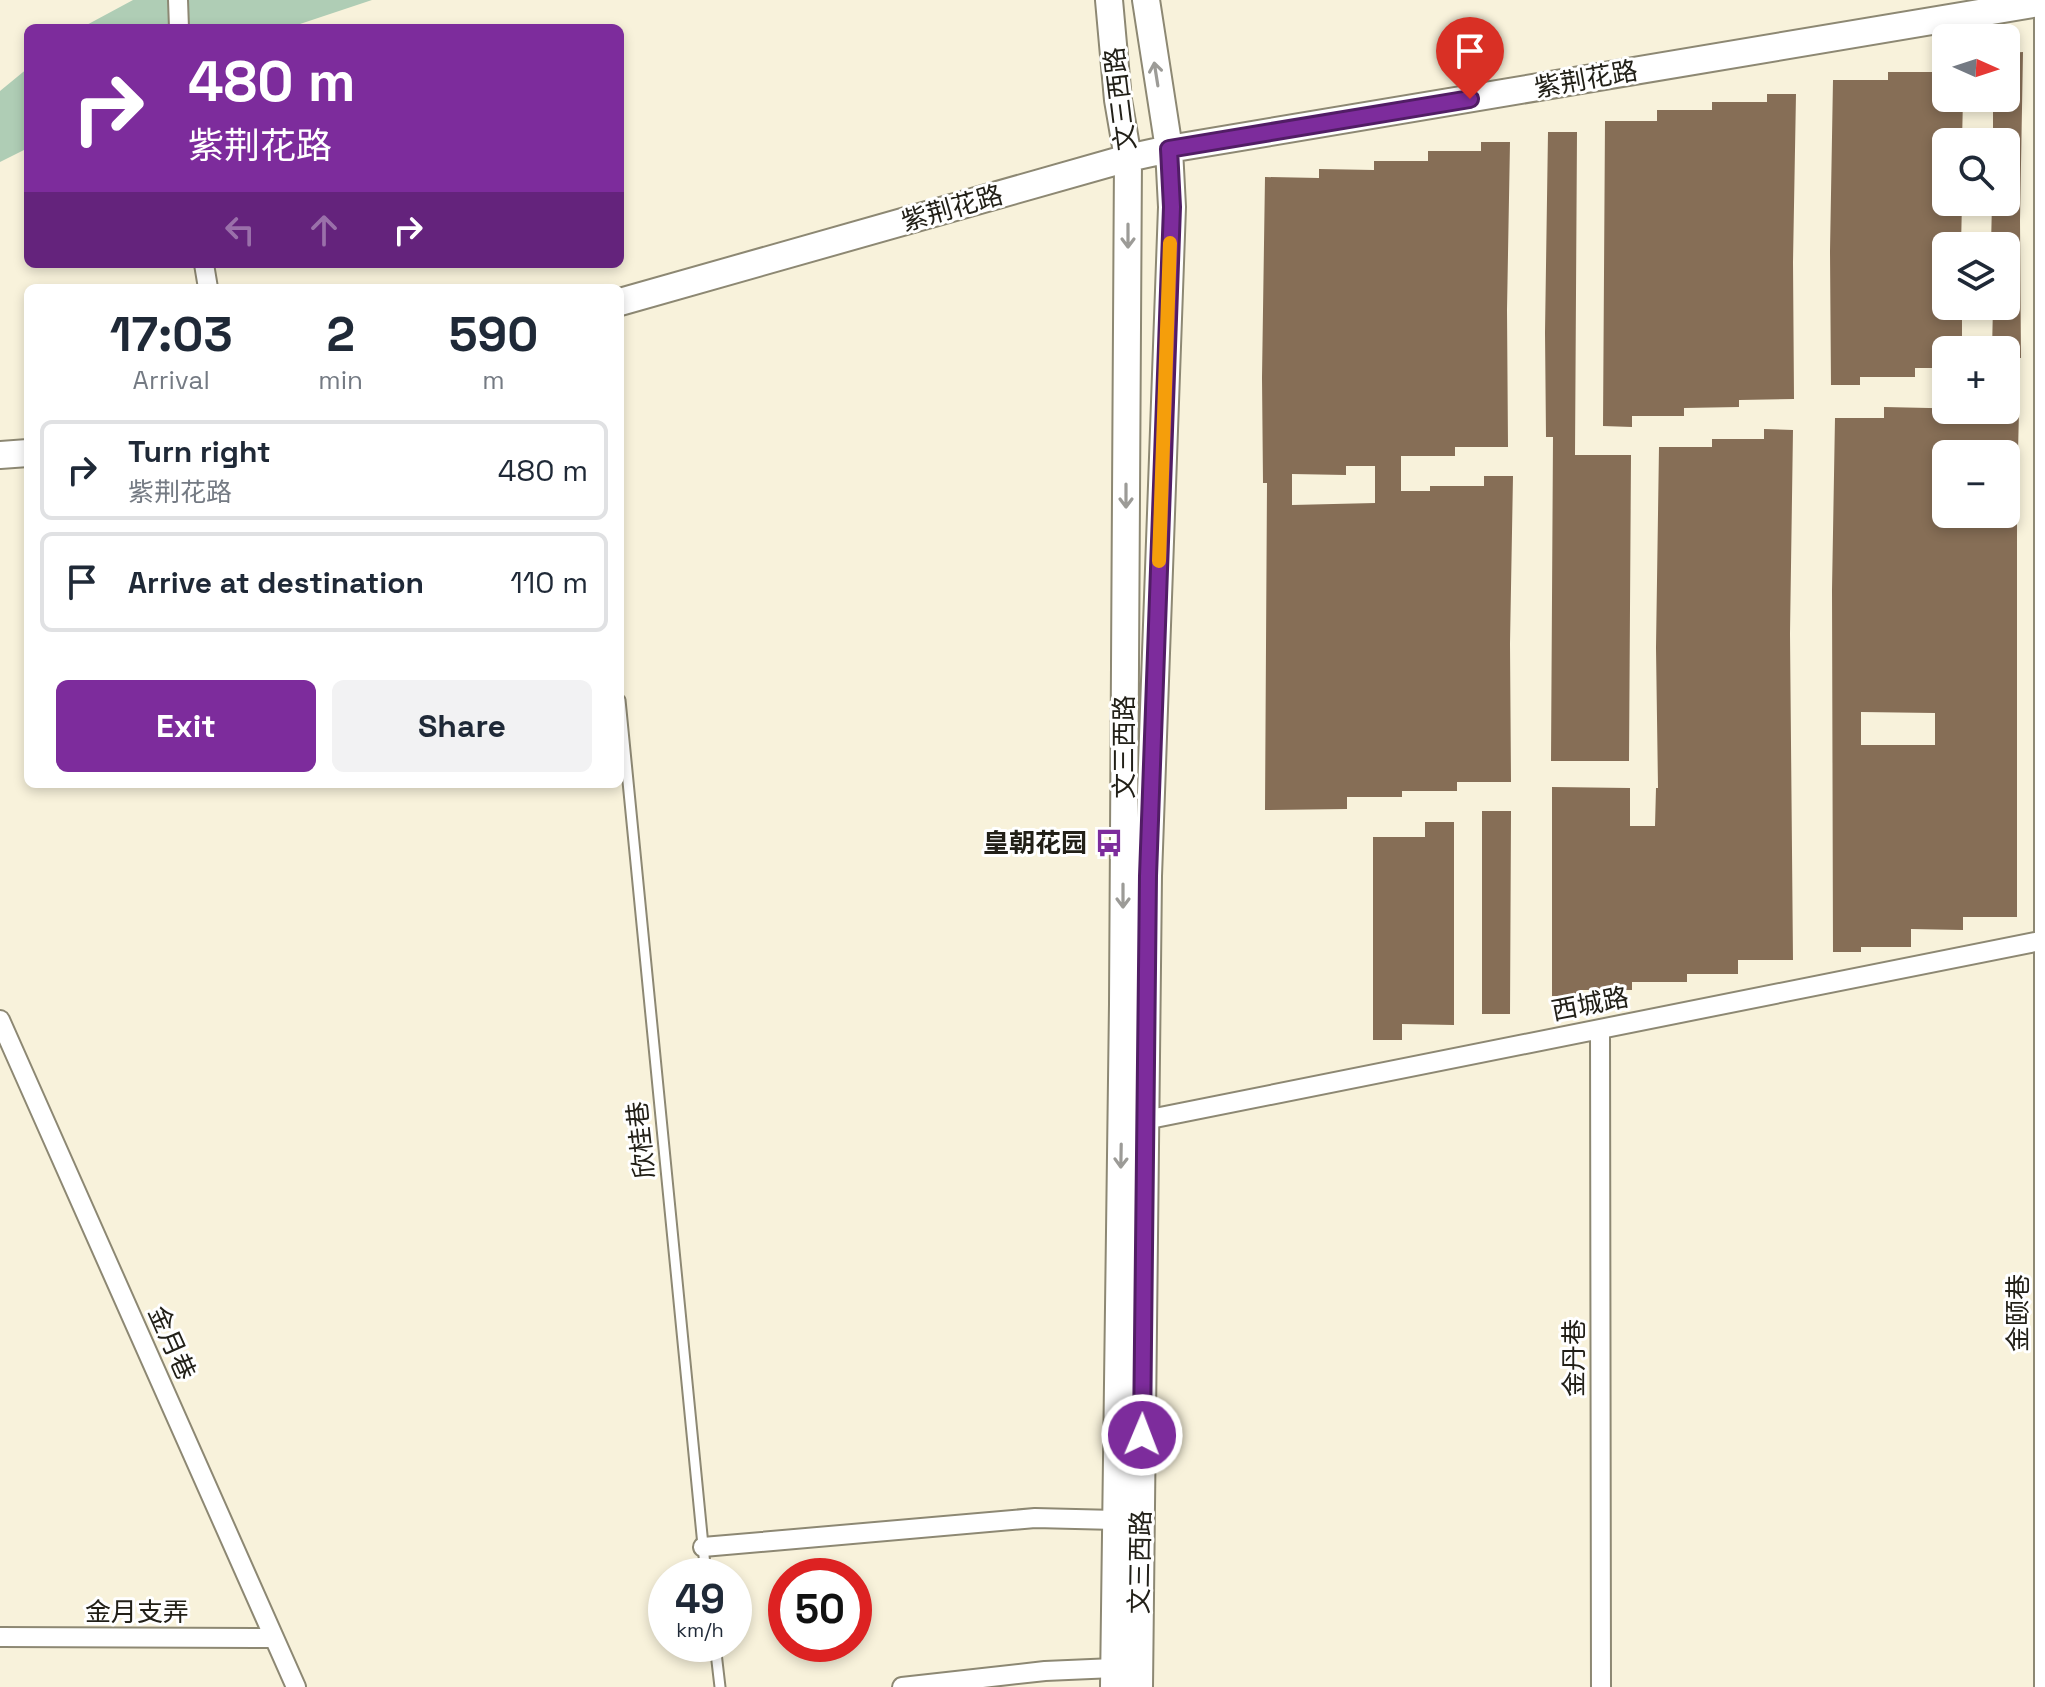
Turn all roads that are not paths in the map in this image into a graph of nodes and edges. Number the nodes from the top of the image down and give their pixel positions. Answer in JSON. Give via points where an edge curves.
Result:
{"nodes":[{"id":1,"x":178,"y":0,"type":"edge"},
{"id":2,"x":1109,"y":0,"type":"edge"},
{"id":3,"x":1146,"y":0,"type":"edge"},
{"id":4,"x":2044,"y":2,"type":"edge"},
{"id":5,"x":179,"y":24,"type":"edge"},
{"id":6,"x":1169,"y":149,"type":"junction"},
{"id":7,"x":1128,"y":158,"type":"junction"},
{"id":8,"x":624,"y":301,"type":"edge"},
{"id":9,"x":24,"y":453,"type":"edge"},
{"id":10,"x":0,"y":455,"type":"edge"},
{"id":11,"x":624,"y":741,"type":"edge"},
{"id":12,"x":2045,"y":940,"type":"edge"},
{"id":13,"x":0,"y":1020,"type":"edge"},
{"id":14,"x":1600,"y":1029,"type":"junction"},
{"id":15,"x":1145,"y":1120,"type":"junction"},
{"id":16,"x":1116,"y":1520,"type":"junction"},
{"id":17,"x":703,"y":1547,"type":"junction"},
{"id":18,"x":704,"y":1558,"type":"edge"},
{"id":19,"x":0,"y":1637,"type":"edge"},
{"id":20,"x":274,"y":1638,"type":"junction"},
{"id":21,"x":717,"y":1662,"type":"edge"},
{"id":22,"x":1114,"y":1678,"type":"edge"},
{"id":23,"x":296,"y":1687,"type":"edge"},
{"id":24,"x":720,"y":1687,"type":"edge"},
{"id":25,"x":902,"y":1687,"type":"edge"},
{"id":26,"x":1139,"y":1687,"type":"edge"},
{"id":27,"x":1601,"y":1687,"type":"edge"},
{"id":28,"x":2044,"y":1687,"type":"edge"}],
"edges":[{"from":1,"to":5,"type":"street"},
{"from":2,"to":7,"type":"main road","name":"文三西路"},
{"from":6,"to":3,"type":"main road","name":"文三西路","one_way":true},
{"from":4,"to":6,"type":"main road","name":"紫荆花路"},
{"from":4,"to":12,"type":"street","name":"金颐巷"},
{"from":6,"to":7,"type":"main road","name":"紫荆花路"},
{"from":6,"to":15,"type":"main road","name":"文三西路","via":[[1172,207],[1148,876]]},
{"from":7,"to":8,"type":"main road","name":"紫荆花路"},
{"from":7,"to":16,"type":"main road","name":"文三西路","one_way":true},
{"from":9,"to":10,"type":"main road"},
{"from":11,"to":17,"type":"lane","name":"欣桂巷"},
{"from":12,"to":14,"type":"street","name":"西城路"},
{"from":12,"to":28,"type":"street","name":"金颐巷"},
{"from":13,"to":20,"type":"street","name":"金月巷"},
{"from":14,"to":15,"type":"street","name":"西城路"},
{"from":14,"to":27,"type":"street","name":"金丹巷"},
{"from":15,"to":26,"type":"main road","name":"文三西路"},
{"from":16,"to":17,"type":"street","via":[[1035,1518]]},
{"from":16,"to":22,"type":"main road","name":"文三西路"},
{"from":17,"to":18,"type":"lane","name":"欣桂巷"},
{"from":19,"to":20,"type":"street","name":"金月支弄"},
{"from":20,"to":23,"type":"street","name":"金月巷"},
{"from":21,"to":24,"type":"lane"},
{"from":22,"to":25,"type":"street","via":[[1045,1671]]}]}
